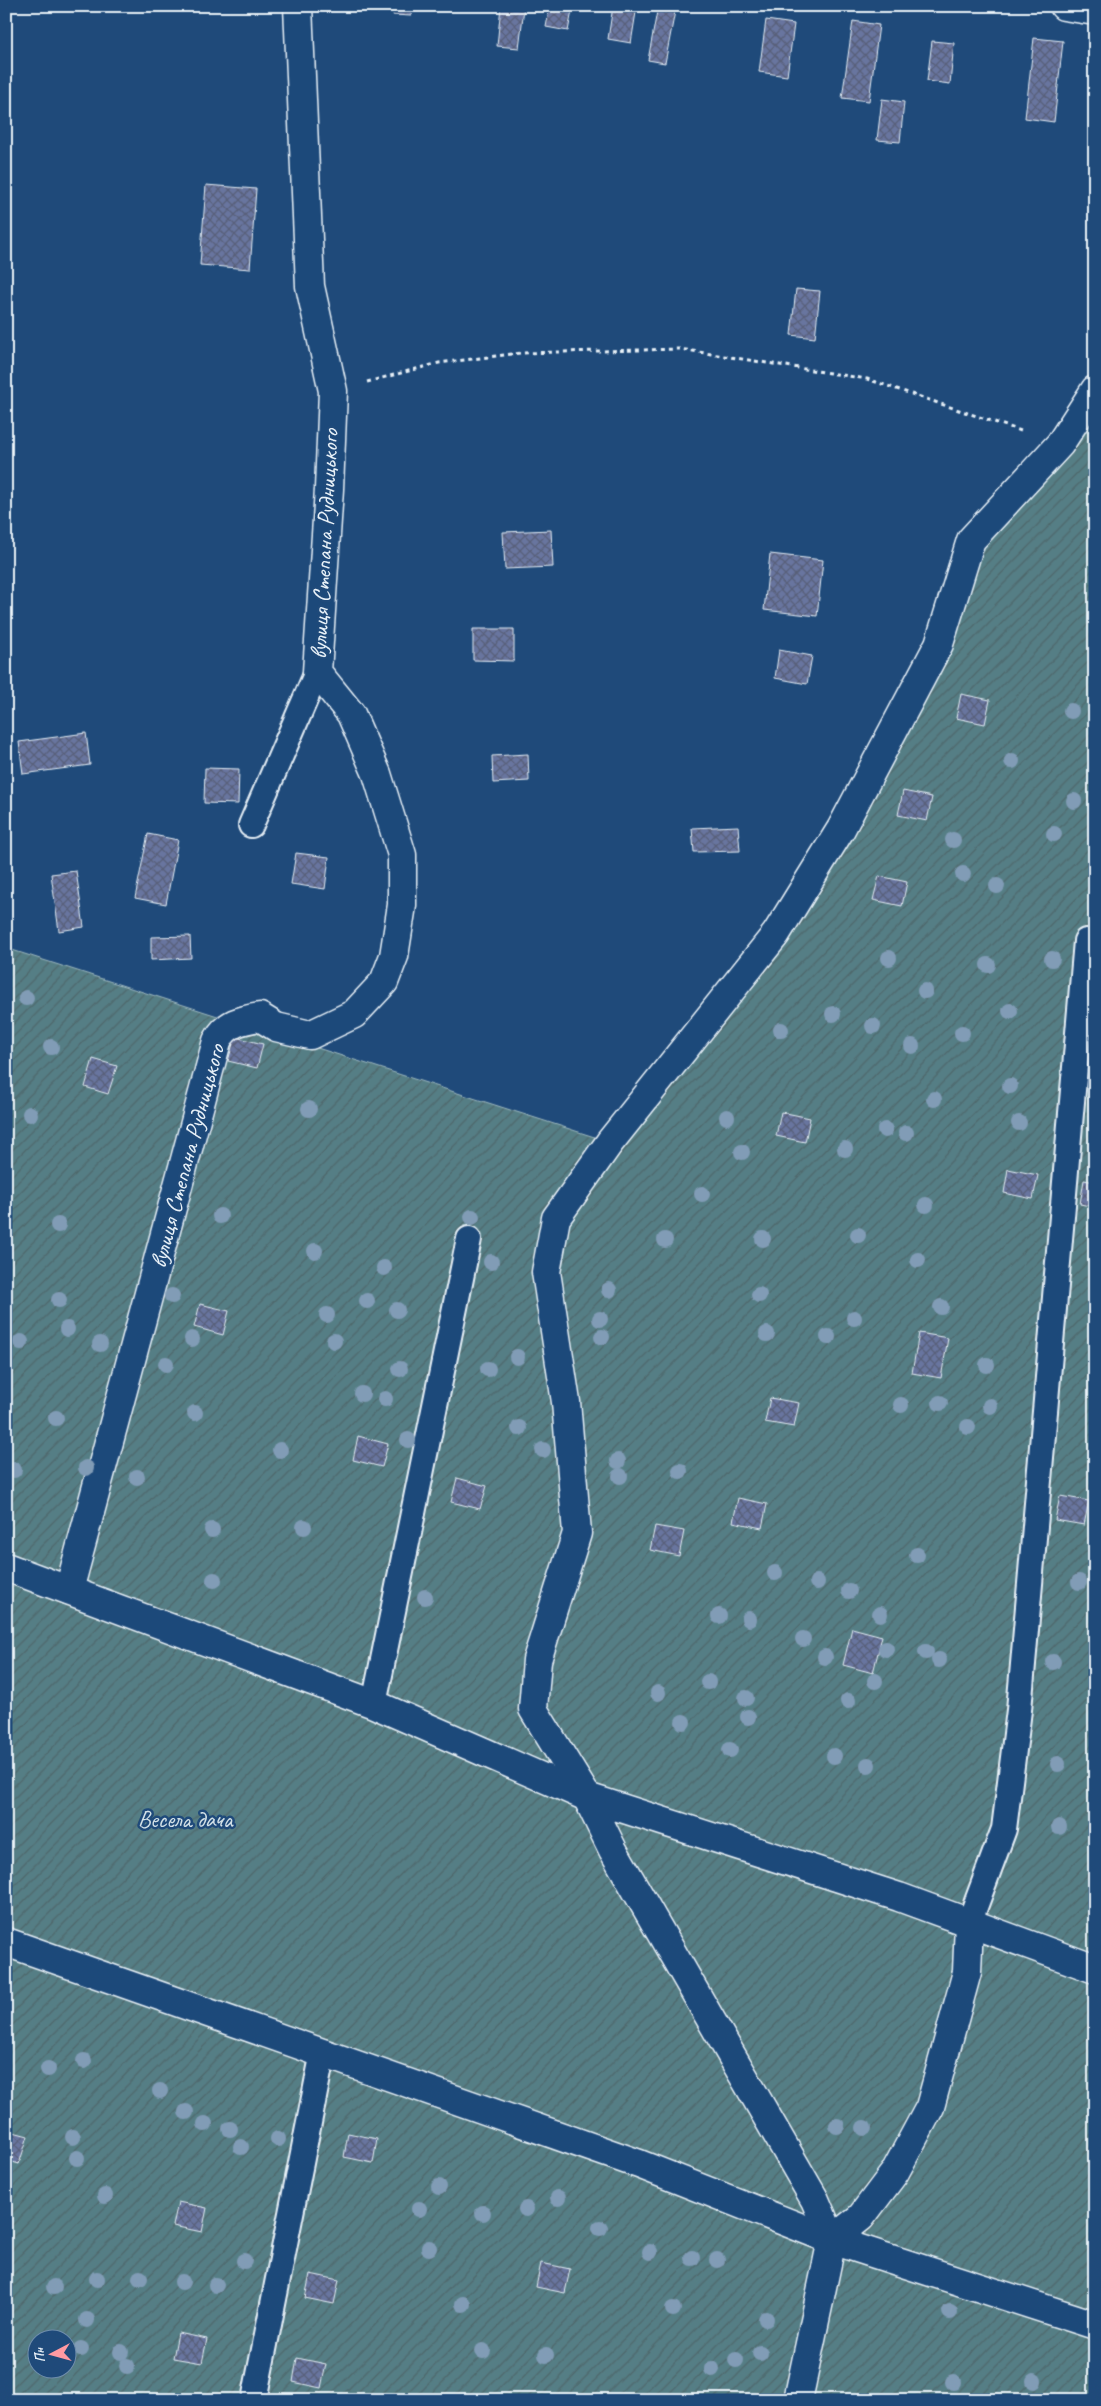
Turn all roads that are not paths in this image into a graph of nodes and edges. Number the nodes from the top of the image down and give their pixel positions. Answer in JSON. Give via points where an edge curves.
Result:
{"nodes":[{"id":1,"x":298,"y":6,"type":"edge"},
{"id":2,"x":1064,"y":6,"type":"edge"},
{"id":3,"x":1095,"y":11,"type":"edge"},
{"id":4,"x":1095,"y":390,"type":"edge"},
{"id":5,"x":317,"y":672,"type":"junction"},
{"id":6,"x":251,"y":824,"type":"dead end"},
{"id":7,"x":1086,"y":941,"type":"dead end"},
{"id":8,"x":469,"y":1239,"type":"dead end"},
{"id":9,"x":6,"y":1567,"type":"edge"},
{"id":10,"x":69,"y":1590,"type":"junction"},
{"id":11,"x":374,"y":1704,"type":"junction"},
{"id":12,"x":587,"y":1797,"type":"junction"},
{"id":13,"x":970,"y":1923,"type":"junction"},
{"id":14,"x":6,"y":1942,"type":"edge"},
{"id":15,"x":1095,"y":1969,"type":"edge"},
{"id":16,"x":323,"y":2052,"type":"junction"},
{"id":17,"x":832,"y":2240,"type":"junction"},
{"id":18,"x":1095,"y":2325,"type":"edge"},
{"id":19,"x":254,"y":2400,"type":"edge"},
{"id":20,"x":798,"y":2400,"type":"edge"}],
"edges":[{"from":1,"to":5,"type":"street","name":"вулиця Степана Рудницького","via":[[310,286],[332,391]]},
{"from":2,"to":3,"type":"street"},
{"from":4,"to":12,"type":"street","via":[[1060,444],[971,540],[939,644],[841,829],[776,934],[610,1142],[556,1218],[546,1272],[566,1402],[578,1533],[537,1660],[533,1709]]},
{"from":5,"to":6,"type":"lane"},
{"from":5,"to":10,"type":"street","name":"вулиця Степана Рудницького","via":[[351,714],[378,774],[402,855],[402,905],[394,956],[384,982],[354,1014],[310,1035],[276,1027],[260,1017],[239,1020],[222,1032]]},
{"from":7,"to":13,"type":"lane","via":[[1019,1710],[1004,1829]]},
{"from":8,"to":11,"type":"lane"},
{"from":9,"to":10,"type":"street"},
{"from":10,"to":11,"type":"street"},
{"from":11,"to":12,"type":"street"},
{"from":12,"to":13,"type":"street"},
{"from":12,"to":17,"type":"street","via":[[613,1850],[816,2200]]},
{"from":13,"to":15,"type":"street"},
{"from":13,"to":17,"type":"street","via":[[967,1972],[930,2107],[895,2172],[861,2217]]},
{"from":14,"to":16,"type":"street"},
{"from":16,"to":17,"type":"street","via":[[638,2164]]},
{"from":16,"to":19,"type":"lane"},
{"from":17,"to":18,"type":"street"},
{"from":17,"to":20,"type":"street"}]}
